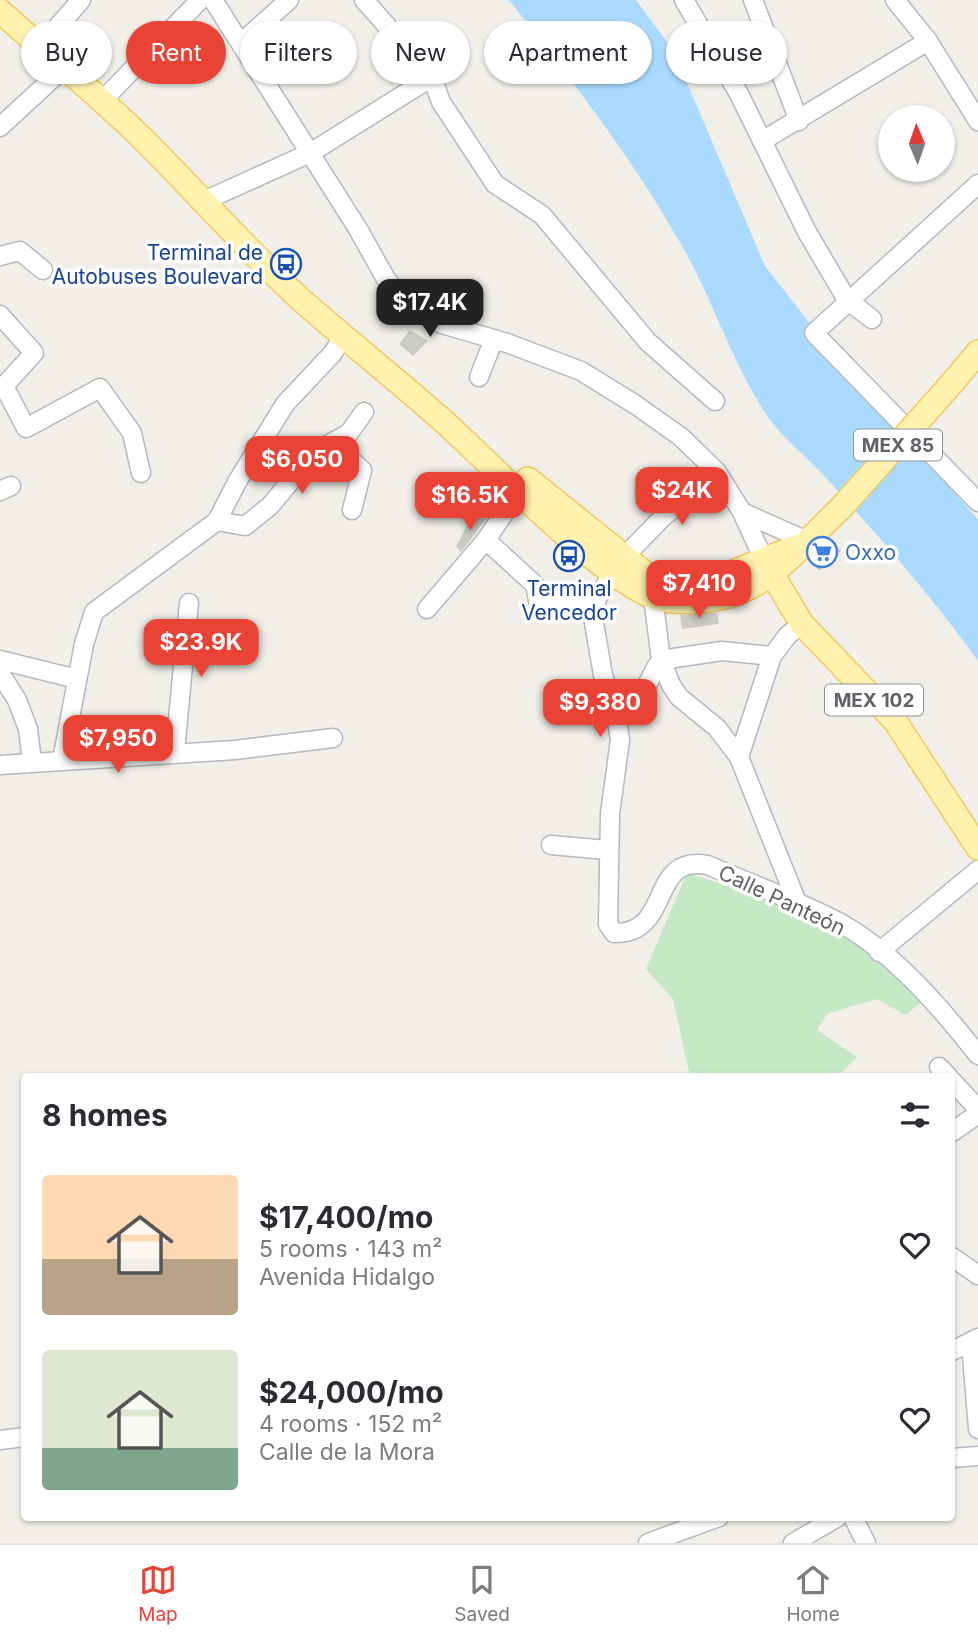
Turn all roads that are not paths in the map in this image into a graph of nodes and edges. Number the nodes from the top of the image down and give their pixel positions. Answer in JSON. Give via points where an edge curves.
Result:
{"nodes":[{"id":1,"x":10,"y":0,"type":"edge"},
{"id":2,"x":81,"y":0,"type":"edge"},
{"id":3,"x":200,"y":0,"type":"edge"},
{"id":4,"x":214,"y":0,"type":"edge"},
{"id":5,"x":289,"y":0,"type":"edge"},
{"id":6,"x":364,"y":0,"type":"edge"},
{"id":7,"x":684,"y":0,"type":"edge"},
{"id":8,"x":753,"y":0,"type":"edge"},
{"id":9,"x":895,"y":0,"type":"edge"},
{"id":10,"x":0,"y":10,"type":"edge"},
{"id":11,"x":28,"y":21,"type":"edge"},
{"id":12,"x":63,"y":21,"type":"edge"},
{"id":13,"x":266,"y":21,"type":"edge"},
{"id":14,"x":382,"y":21,"type":"edge"},
{"id":15,"x":21,"y":24,"type":"edge"},
{"id":16,"x":240,"y":39,"type":"edge"},
{"id":17,"x":928,"y":41,"type":"junction"},
{"id":18,"x":47,"y":84,"type":"edge"},
{"id":19,"x":89,"y":84,"type":"edge"},
{"id":20,"x":94,"y":84,"type":"edge"},
{"id":21,"x":268,"y":84,"type":"edge"},
{"id":22,"x":422,"y":84,"type":"edge"},
{"id":23,"x":434,"y":84,"type":"edge"},
{"id":24,"x":107,"y":95,"type":"junction"},
{"id":25,"x":799,"y":121,"type":"junction"},
{"id":26,"x":978,"y":121,"type":"edge"},
{"id":27,"x":0,"y":127,"type":"edge"},
{"id":28,"x":762,"y":141,"type":"junction"},
{"id":29,"x":310,"y":153,"type":"junction"},
{"id":30,"x":978,"y":184,"type":"edge"},
{"id":31,"x":210,"y":197,"type":"junction"},
{"id":32,"x":0,"y":256,"type":"edge"},
{"id":33,"x":43,"y":270,"type":"dead end"},
{"id":34,"x":847,"y":300,"type":"junction"},
{"id":35,"x":1,"y":319,"type":"edge"},
{"id":36,"x":872,"y":319,"type":"dead end"},
{"id":37,"x":345,"y":335,"type":"junction"},
{"id":38,"x":494,"y":339,"type":"junction"},
{"id":39,"x":978,"y":352,"type":"edge"},
{"id":40,"x":400,"y":373,"type":"junction"},
{"id":41,"x":964,"y":375,"type":"edge"},
{"id":42,"x":480,"y":377,"type":"dead end"},
{"id":43,"x":2,"y":386,"type":"edge"},
{"id":44,"x":715,"y":401,"type":"dead end"},
{"id":45,"x":364,"y":412,"type":"dead end"},
{"id":46,"x":332,"y":443,"type":"junction"},
{"id":47,"x":717,"y":472,"type":"junction"},
{"id":48,"x":141,"y":473,"type":"dead end"},
{"id":49,"x":519,"y":491,"type":"junction"},
{"id":50,"x":978,"y":502,"type":"edge"},
{"id":51,"x":352,"y":510,"type":"dead end"},
{"id":52,"x":742,"y":512,"type":"junction"},
{"id":53,"x":217,"y":521,"type":"junction"},
{"id":54,"x":486,"y":540,"type":"junction"},
{"id":55,"x":805,"y":542,"type":"junction"},
{"id":56,"x":617,"y":564,"type":"junction"},
{"id":57,"x":767,"y":567,"type":"junction"},
{"id":58,"x":653,"y":597,"type":"junction"},
{"id":59,"x":597,"y":598,"type":"junction"},
{"id":60,"x":189,"y":603,"type":"dead end"},
{"id":61,"x":427,"y":609,"type":"dead end"},
{"id":62,"x":802,"y":624,"type":"junction"},
{"id":63,"x":772,"y":656,"type":"junction"},
{"id":64,"x":0,"y":660,"type":"edge"},
{"id":65,"x":661,"y":660,"type":"junction"},
{"id":66,"x":0,"y":673,"type":"edge"},
{"id":67,"x":77,"y":679,"type":"junction"},
{"id":68,"x":616,"y":715,"type":"junction"},
{"id":69,"x":333,"y":738,"type":"dead end"},
{"id":70,"x":175,"y":751,"type":"junction"},
{"id":71,"x":739,"y":757,"type":"junction"},
{"id":72,"x":62,"y":760,"type":"junction"},
{"id":73,"x":32,"y":762,"type":"junction"},
{"id":74,"x":0,"y":765,"type":"edge"},
{"id":75,"x":551,"y":845,"type":"dead end"},
{"id":76,"x":978,"y":848,"type":"edge"},
{"id":77,"x":607,"y":850,"type":"junction"},
{"id":78,"x":978,"y":870,"type":"edge"},
{"id":79,"x":798,"y":905,"type":"junction"},
{"id":80,"x":879,"y":952,"type":"junction"},
{"id":81,"x":978,"y":1055,"type":"edge"},
{"id":82,"x":955,"y":1085,"type":"edge"},
{"id":83,"x":978,"y":1112,"type":"edge"},
{"id":84,"x":955,"y":1130,"type":"edge"},
{"id":85,"x":955,"y":1259,"type":"edge"},
{"id":86,"x":978,"y":1275,"type":"edge"},
{"id":87,"x":974,"y":1340,"type":"edge"},
{"id":88,"x":955,"y":1350,"type":"edge"},
{"id":89,"x":978,"y":1429,"type":"edge"},
{"id":90,"x":21,"y":1437,"type":"edge"},
{"id":91,"x":0,"y":1440,"type":"edge"},
{"id":92,"x":978,"y":1456,"type":"edge"},
{"id":93,"x":955,"y":1458,"type":"edge"},
{"id":94,"x":710,"y":1521,"type":"edge"},
{"id":95,"x":831,"y":1521,"type":"edge"},
{"id":96,"x":855,"y":1521,"type":"edge"},
{"id":97,"x":655,"y":1542,"type":"edge"},
{"id":98,"x":793,"y":1543,"type":"edge"},
{"id":99,"x":866,"y":1543,"type":"edge"}],
"edges":[{"from":1,"to":11,"type":"main road","number":"MEX 85"},
{"from":2,"to":12,"type":"street"},
{"from":3,"to":24,"type":"street"},
{"from":4,"to":16,"type":"street"},
{"from":5,"to":13,"type":"street"},
{"from":6,"to":14,"type":"street"},
{"from":7,"to":28,"type":"street"},
{"from":8,"to":25,"type":"street"},
{"from":9,"to":17,"type":"street"},
{"from":10,"to":15,"type":"main road","number":"MEX 85"},
{"from":17,"to":25,"type":"street"},
{"from":17,"to":26,"type":"street"},
{"from":18,"to":27,"type":"street"},
{"from":19,"to":24,"type":"main road","number":"MEX 85"},
{"from":20,"to":24,"type":"main road","number":"MEX 85"},
{"from":21,"to":29,"type":"street"},
{"from":22,"to":29,"type":"street"},
{"from":23,"to":44,"type":"street","via":[[441,102],[495,184],[542,215],[648,342]]},
{"from":24,"to":31,"type":"main road","number":"MEX 85"},
{"from":25,"to":28,"type":"street"},
{"from":28,"to":34,"type":"street"},
{"from":29,"to":31,"type":"street"},
{"from":29,"to":38,"type":"street","via":[[386,279],[407,305],[442,324]]},
{"from":30,"to":34,"type":"street"},
{"from":31,"to":37,"type":"main road","number":"MEX 85","via":[[299,298]]},
{"from":31,"to":40,"type":"main road","number":"MEX 85"},
{"from":32,"to":33,"type":"street","via":[[20,251]]},
{"from":34,"to":36,"type":"street"},
{"from":34,"to":50,"type":"street","via":[[814,333]]},
{"from":35,"to":43,"type":"street","via":[[34,353]]},
{"from":37,"to":40,"type":"main road","number":"MEX 85"},
{"from":37,"to":53,"type":"street","via":[[285,404]]},
{"from":38,"to":42,"type":"street"},
{"from":38,"to":47,"type":"street","via":[[581,371],[681,438]]},
{"from":39,"to":41,"type":"main road","number":"MEX 85"},
{"from":40,"to":49,"type":"main road","number":"MEX 85"},
{"from":40,"to":56,"type":"main road","number":"MEX 85","via":[[553,501]]},
{"from":41,"to":55,"type":"main road","number":"MEX 85","bridge":true},
{"from":43,"to":48,"type":"street","via":[[26,428],[100,388],[132,433]]},
{"from":45,"to":46,"type":"street","via":[[349,433]]},
{"from":46,"to":51,"type":"street","via":[[362,470]]},
{"from":46,"to":53,"type":"street","via":[[315,452],[270,506],[245,526]]},
{"from":47,"to":52,"type":"street"},
{"from":47,"to":56,"type":"street"},
{"from":49,"to":54,"type":"street"},
{"from":49,"to":56,"type":"main road","number":"MEX 85"},
{"from":52,"to":55,"type":"street"},
{"from":52,"to":57,"type":"street"},
{"from":53,"to":67,"type":"street","via":[[94,612]]},
{"from":54,"to":59,"type":"street","via":[[535,585],[538,600],[545,606]]},
{"from":54,"to":61,"type":"street"},
{"from":55,"to":57,"type":"main road","number":"MEX 85"},
{"from":56,"to":57,"type":"main road","number":"MEX 85","via":[[681,584]]},
{"from":56,"to":58,"type":"main road","number":"MEX 85"},
{"from":56,"to":59,"type":"street"},
{"from":57,"to":58,"type":"main road","number":"MEX 85","via":[[750,589],[717,600]]},
{"from":57,"to":62,"type":"main road","number":"MEX 102"},
{"from":58,"to":65,"type":"street"},
{"from":59,"to":68,"type":"street","via":[[593,617],[603,675]]},
{"from":60,"to":70,"type":"street"},
{"from":62,"to":63,"type":"street"},
{"from":62,"to":76,"type":"main road","number":"MEX 102","via":[[895,721]]},
{"from":63,"to":65,"type":"street","via":[[722,651]]},
{"from":63,"to":71,"type":"street"},
{"from":64,"to":67,"type":"street"},
{"from":65,"to":68,"type":"street","via":[[640,695]]},
{"from":65,"to":71,"type":"street","via":[[679,697],[717,728]]},
{"from":66,"to":73,"type":"street","via":[[24,719]]},
{"from":67,"to":72,"type":"street"},
{"from":68,"to":77,"type":"street","via":[[620,740],[611,785]]},
{"from":69,"to":70,"type":"street","via":[[235,750]]},
{"from":70,"to":72,"type":"street"},
{"from":71,"to":79,"type":"street"},
{"from":72,"to":73,"type":"street"},
{"from":73,"to":74,"type":"street"},
{"from":75,"to":77,"type":"street"},
{"from":77,"to":79,"type":"street","name":"Calle Panteón","via":[[608,924],[614,933],[640,926],[651,916],[677,869],[691,862]]},
{"from":78,"to":80,"type":"street"},
{"from":79,"to":80,"type":"street","name":"Calle Panteón","via":[[842,925]]},
{"from":80,"to":81,"type":"street","name":"Calle Panteón","via":[[932,1002]]},
{"from":82,"to":83,"type":"street"},
{"from":83,"to":84,"type":"street"},
{"from":85,"to":86,"type":"street"},
{"from":87,"to":88,"type":"street"},
{"from":87,"to":89,"type":"street"},
{"from":90,"to":91,"type":"street"},
{"from":92,"to":93,"type":"street"},
{"from":94,"to":97,"type":"street"},
{"from":95,"to":98,"type":"street"},
{"from":96,"to":99,"type":"street"}]}
